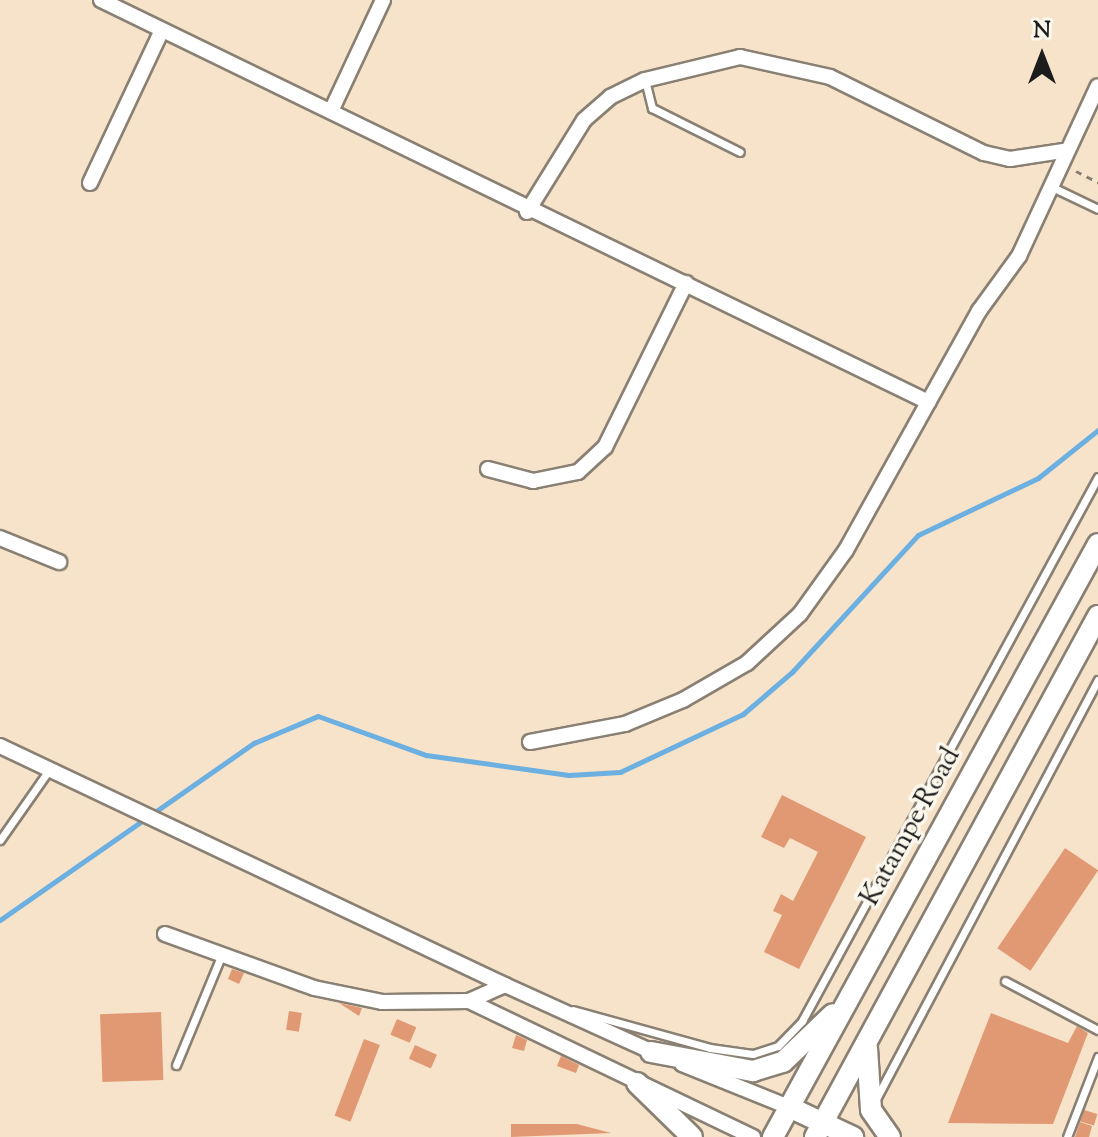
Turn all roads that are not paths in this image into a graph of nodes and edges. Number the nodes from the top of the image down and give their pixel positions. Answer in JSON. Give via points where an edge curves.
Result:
{"nodes":[{"id":1,"x":101,"y":0,"type":"edge"},
{"id":2,"x":383,"y":0,"type":"edge"},
{"id":3,"x":161,"y":32,"type":"junction"},
{"id":4,"x":645,"y":80,"type":"junction"},
{"id":5,"x":1098,"y":86,"type":"edge"},
{"id":6,"x":332,"y":109,"type":"junction"},
{"id":7,"x":740,"y":152,"type":"dead end"},
{"id":8,"x":1062,"y":157,"type":"junction"},
{"id":9,"x":90,"y":183,"type":"dead end"},
{"id":10,"x":1049,"y":186,"type":"junction"},
{"id":11,"x":1098,"y":209,"type":"edge"},
{"id":12,"x":527,"y":212,"type":"junction"},
{"id":13,"x":686,"y":283,"type":"junction"},
{"id":14,"x":928,"y":402,"type":"junction"},
{"id":15,"x":488,"y":469,"type":"dead end"},
{"id":16,"x":1098,"y":477,"type":"edge"},
{"id":17,"x":0,"y":538,"type":"edge"},
{"id":18,"x":1098,"y":544,"type":"edge"},
{"id":19,"x":59,"y":562,"type":"dead end"},
{"id":20,"x":1098,"y":616,"type":"edge"},
{"id":21,"x":1098,"y":680,"type":"edge"},
{"id":22,"x":530,"y":742,"type":"dead end"},
{"id":23,"x":0,"y":746,"type":"edge"},
{"id":24,"x":50,"y":768,"type":"junction"},
{"id":25,"x":0,"y":840,"type":"edge"},
{"id":26,"x":165,"y":934,"type":"dead end"},
{"id":27,"x":222,"y":954,"type":"junction"},
{"id":28,"x":1005,"y":981,"type":"dead end"},
{"id":29,"x":505,"y":985,"type":"junction"},
{"id":30,"x":847,"y":1000,"type":"junction"},
{"id":31,"x":469,"y":1001,"type":"junction"},
{"id":32,"x":540,"y":1002,"type":"junction"},
{"id":33,"x":1098,"y":1030,"type":"edge"},
{"id":34,"x":868,"y":1039,"type":"junction"},
{"id":35,"x":651,"y":1052,"type":"junction"},
{"id":36,"x":1098,"y":1057,"type":"edge"},
{"id":37,"x":176,"y":1065,"type":"dead end"},
{"id":38,"x":637,"y":1083,"type":"junction"},
{"id":39,"x":789,"y":1107,"type":"junction"},
{"id":40,"x":871,"y":1110,"type":"junction"},
{"id":41,"x":819,"y":1130,"type":"edge"},
{"id":42,"x":692,"y":1137,"type":"edge"},
{"id":43,"x":753,"y":1137,"type":"edge"},
{"id":44,"x":773,"y":1137,"type":"edge"},
{"id":45,"x":853,"y":1137,"type":"edge"},
{"id":46,"x":890,"y":1137,"type":"edge"},
{"id":47,"x":1067,"y":1137,"type":"edge"}],
"edges":[{"from":1,"to":3,"type":"street"},
{"from":2,"to":6,"type":"street"},
{"from":3,"to":6,"type":"street"},
{"from":3,"to":9,"type":"street"},
{"from":4,"to":7,"type":"lane","via":[[652,108]]},
{"from":4,"to":8,"type":"street","via":[[740,57],[778,61],[830,77],[984,153],[1010,159]]},
{"from":4,"to":12,"type":"street","via":[[584,120]]},
{"from":5,"to":8,"type":"street"},
{"from":6,"to":12,"type":"street"},
{"from":8,"to":10,"type":"street"},
{"from":10,"to":11,"type":"lane"},
{"from":10,"to":14,"type":"street","via":[[1019,256]]},
{"from":12,"to":13,"type":"street"},
{"from":13,"to":14,"type":"street"},
{"from":13,"to":15,"type":"street","via":[[605,447],[578,472],[533,481]]},
{"from":14,"to":22,"type":"street","via":[[846,550],[800,614],[747,663],[625,724]]},
{"from":16,"to":32,"type":"lane","via":[[802,1021],[778,1046],[753,1054],[710,1048]]},
{"from":17,"to":19,"type":"street"},
{"from":18,"to":30,"type":"main road","name":"Katampe Road"},
{"from":20,"to":34,"type":"main road"},
{"from":21,"to":40,"type":"lane"},
{"from":23,"to":24,"type":"street"},
{"from":24,"to":25,"type":"lane"},
{"from":24,"to":29,"type":"street"},
{"from":26,"to":27,"type":"street"},
{"from":27,"to":31,"type":"street","via":[[314,988],[382,1002]]},
{"from":27,"to":37,"type":"lane"},
{"from":28,"to":33,"type":"lane"},
{"from":29,"to":31,"type":"street"},
{"from":29,"to":32,"type":"street"},
{"from":30,"to":35,"type":"main road","via":[[783,1062],[753,1071]]},
{"from":30,"to":39,"type":"main road","name":"Katampe Road"},
{"from":31,"to":38,"type":"street"},
{"from":32,"to":35,"type":"street"},
{"from":34,"to":40,"type":"main road"},
{"from":34,"to":41,"type":"main road"},
{"from":35,"to":39,"type":"street"},
{"from":36,"to":47,"type":"lane"},
{"from":38,"to":42,"type":"main road"},
{"from":38,"to":43,"type":"street"},
{"from":39,"to":41,"type":"main road"},
{"from":39,"to":44,"type":"main road","name":"Katampe Road"},
{"from":40,"to":46,"type":"main road"},
{"from":41,"to":45,"type":"main road"}]}
